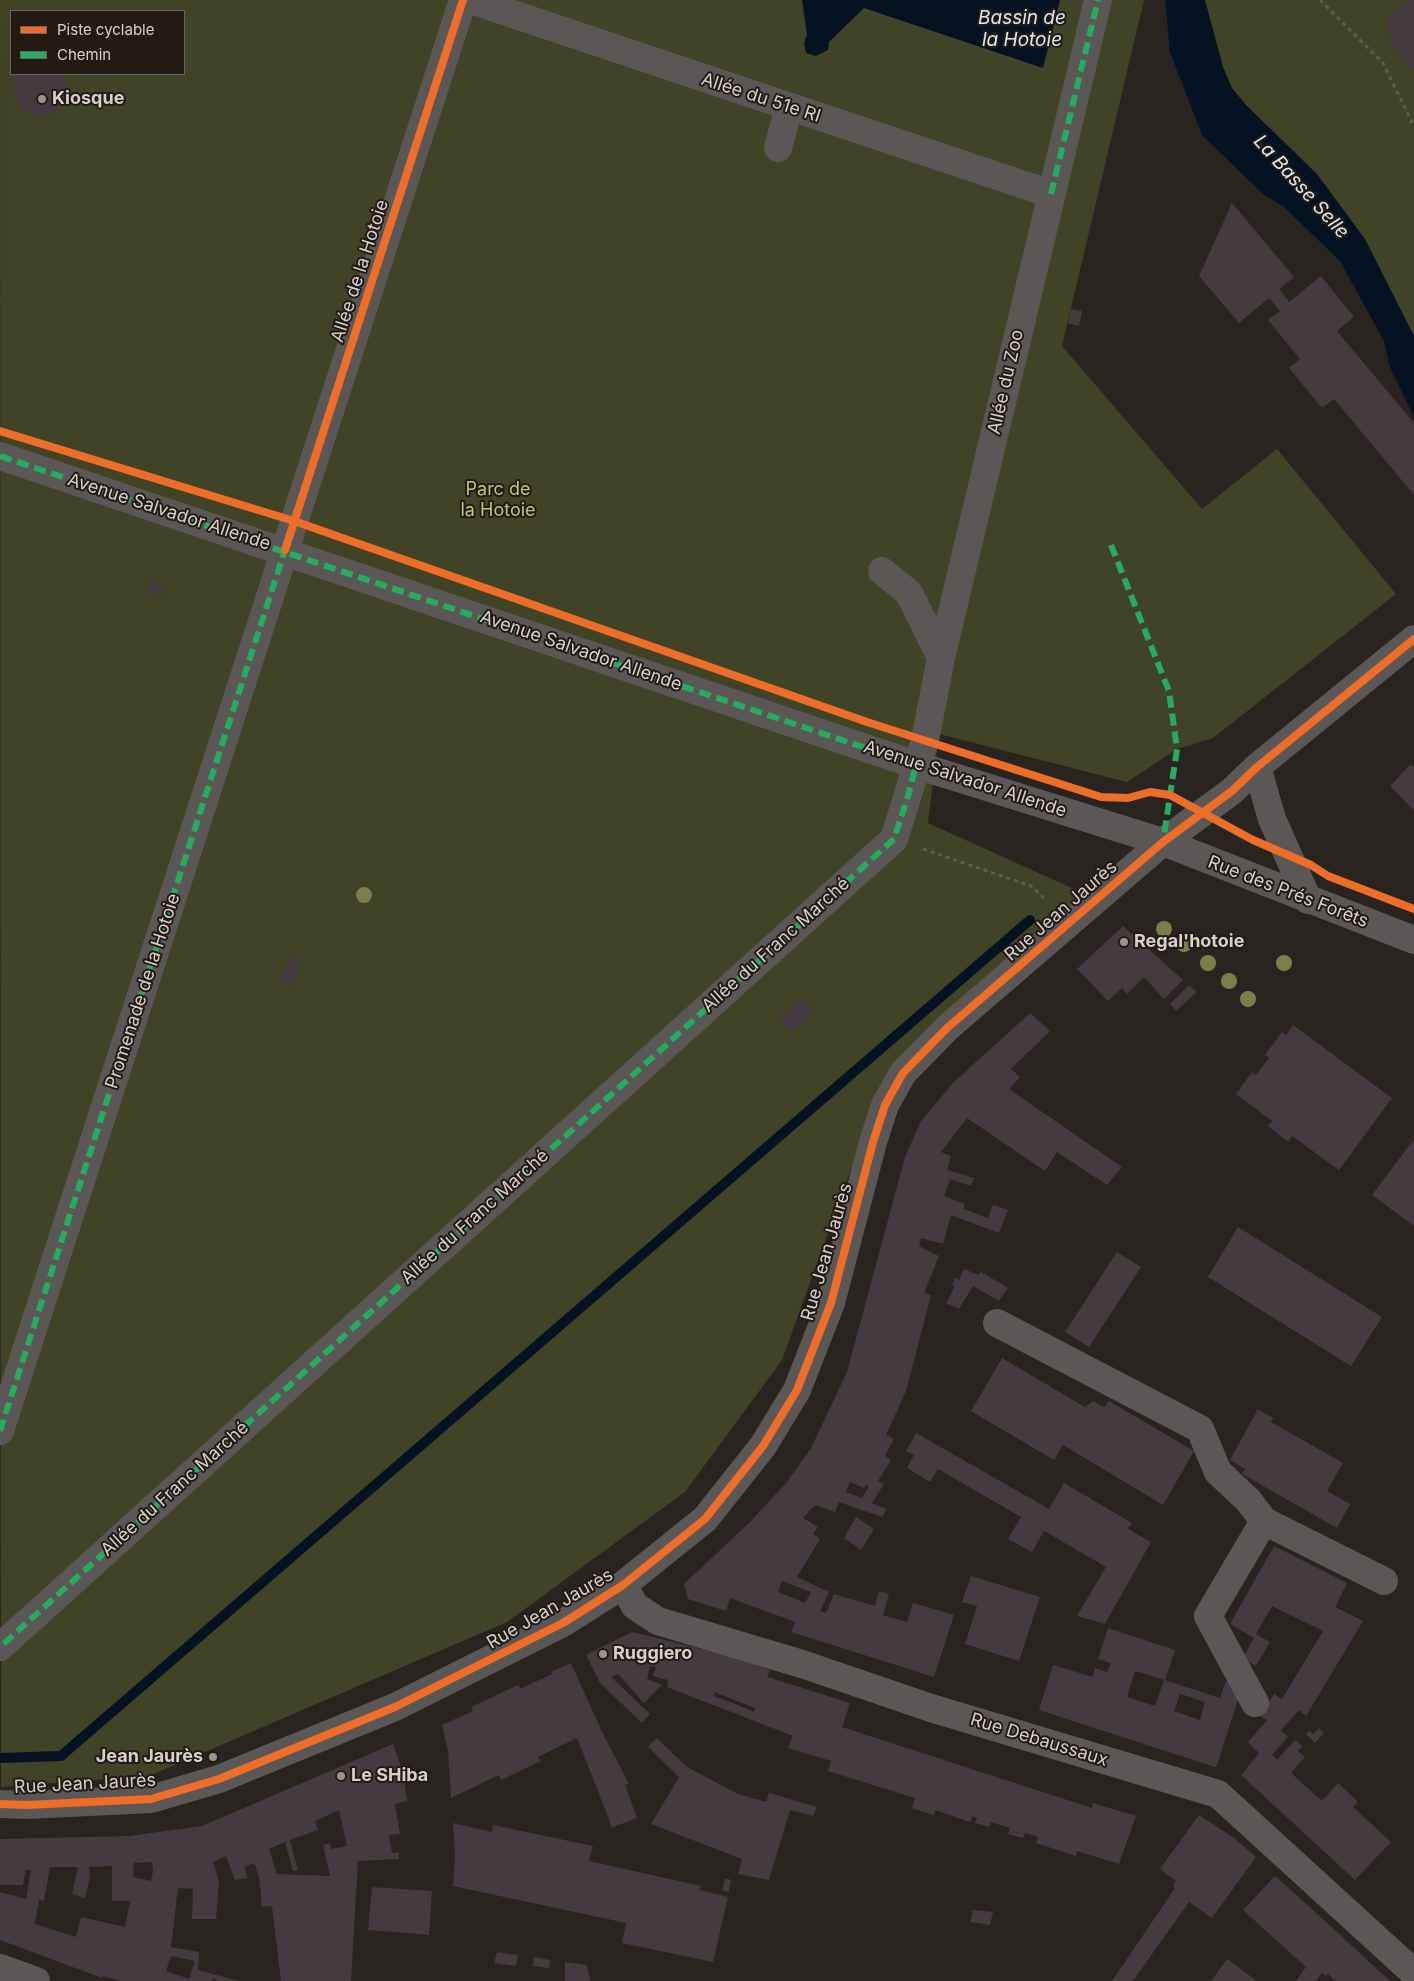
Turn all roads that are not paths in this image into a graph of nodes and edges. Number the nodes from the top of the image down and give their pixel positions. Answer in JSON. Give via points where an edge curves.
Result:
{"nodes":[{"id":1,"x":463,"y":0,"type":"edge"},
{"id":2,"x":471,"y":0,"type":"edge"},
{"id":3,"x":1098,"y":0,"type":"edge"},
{"id":4,"x":789,"y":107,"type":"junction"},
{"id":5,"x":778,"y":148,"type":"dead end"},
{"id":6,"x":1051,"y":194,"type":"junction"},
{"id":7,"x":0,"y":456,"type":"edge"},
{"id":8,"x":285,"y":550,"type":"junction"},
{"id":9,"x":882,"y":571,"type":"dead end"},
{"id":10,"x":1414,"y":639,"type":"edge"},
{"id":11,"x":941,"y":658,"type":"junction"},
{"id":12,"x":916,"y":765,"type":"junction"},
{"id":13,"x":1257,"y":767,"type":"junction"},
{"id":14,"x":1163,"y":842,"type":"junction"},
{"id":15,"x":1308,"y":900,"type":"junction"},
{"id":16,"x":1414,"y":940,"type":"edge"},
{"id":17,"x":997,"y":1324,"type":"dead end"},
{"id":18,"x":0,"y":1431,"type":"edge"},
{"id":19,"x":1264,"y":1520,"type":"junction"},
{"id":20,"x":1384,"y":1581,"type":"dead end"},
{"id":21,"x":623,"y":1585,"type":"junction"},
{"id":22,"x":0,"y":1647,"type":"edge"},
{"id":23,"x":1255,"y":1703,"type":"dead end"},
{"id":24,"x":0,"y":1804,"type":"edge"},
{"id":25,"x":0,"y":1968,"type":"edge"},
{"id":26,"x":1414,"y":1973,"type":"edge"},
{"id":27,"x":36,"y":1981,"type":"edge"}],
"edges":[{"from":1,"to":8,"type":"street","name":"Allée de la Hotoie"},
{"from":2,"to":4,"type":"street","name":"Allée du 51e RI"},
{"from":3,"to":6,"type":"street","name":"Allée du Zoo"},
{"from":4,"to":5,"type":"street"},
{"from":4,"to":6,"type":"street","name":"Allée du 51e RI"},
{"from":6,"to":11,"type":"street","name":"Allée du Zoo"},
{"from":7,"to":8,"type":"street","name":"Avenue Salvador Allende"},
{"from":8,"to":12,"type":"street","name":"Avenue Salvador Allende"},
{"from":8,"to":18,"type":"street","name":"Promenade de la Hotoie"},
{"from":9,"to":11,"type":"street","via":[[909,593]]},
{"from":10,"to":13,"type":"street","name":"Rue Jean Jaurès"},
{"from":11,"to":12,"type":"street","name":"Allée du Zoo","via":[[931,716]]},
{"from":12,"to":14,"type":"street","name":"Avenue Salvador Allende"},
{"from":12,"to":22,"type":"street","name":"Allée du Franc Marché","via":[[894,838]]},
{"from":13,"to":14,"type":"street","name":"Rue Jean Jaurès","via":[[1232,791]]},
{"from":13,"to":15,"type":"street","via":[[1272,819]]},
{"from":14,"to":15,"type":"street","name":"Rue des Prés Forêts"},
{"from":14,"to":21,"type":"street","name":"Rue Jean Jaurès","via":[[947,1028],[903,1073],[885,1105],[831,1303],[797,1390],[763,1446],[705,1518]]},
{"from":15,"to":16,"type":"street","name":"Rue des Prés Forêts"},
{"from":17,"to":19,"type":"street","via":[[1200,1429],[1218,1472]]},
{"from":19,"to":20,"type":"street"},
{"from":19,"to":23,"type":"street","via":[[1208,1616]]},
{"from":21,"to":24,"type":"street","name":"Rue Jean Jaurès","via":[[564,1623],[395,1708],[219,1779],[151,1799]]},
{"from":21,"to":26,"type":"street","name":"Rue Debaussaux","via":[[635,1606],[658,1621],[802,1664],[931,1708],[1218,1794]]},
{"from":25,"to":27,"type":"street"}]}
